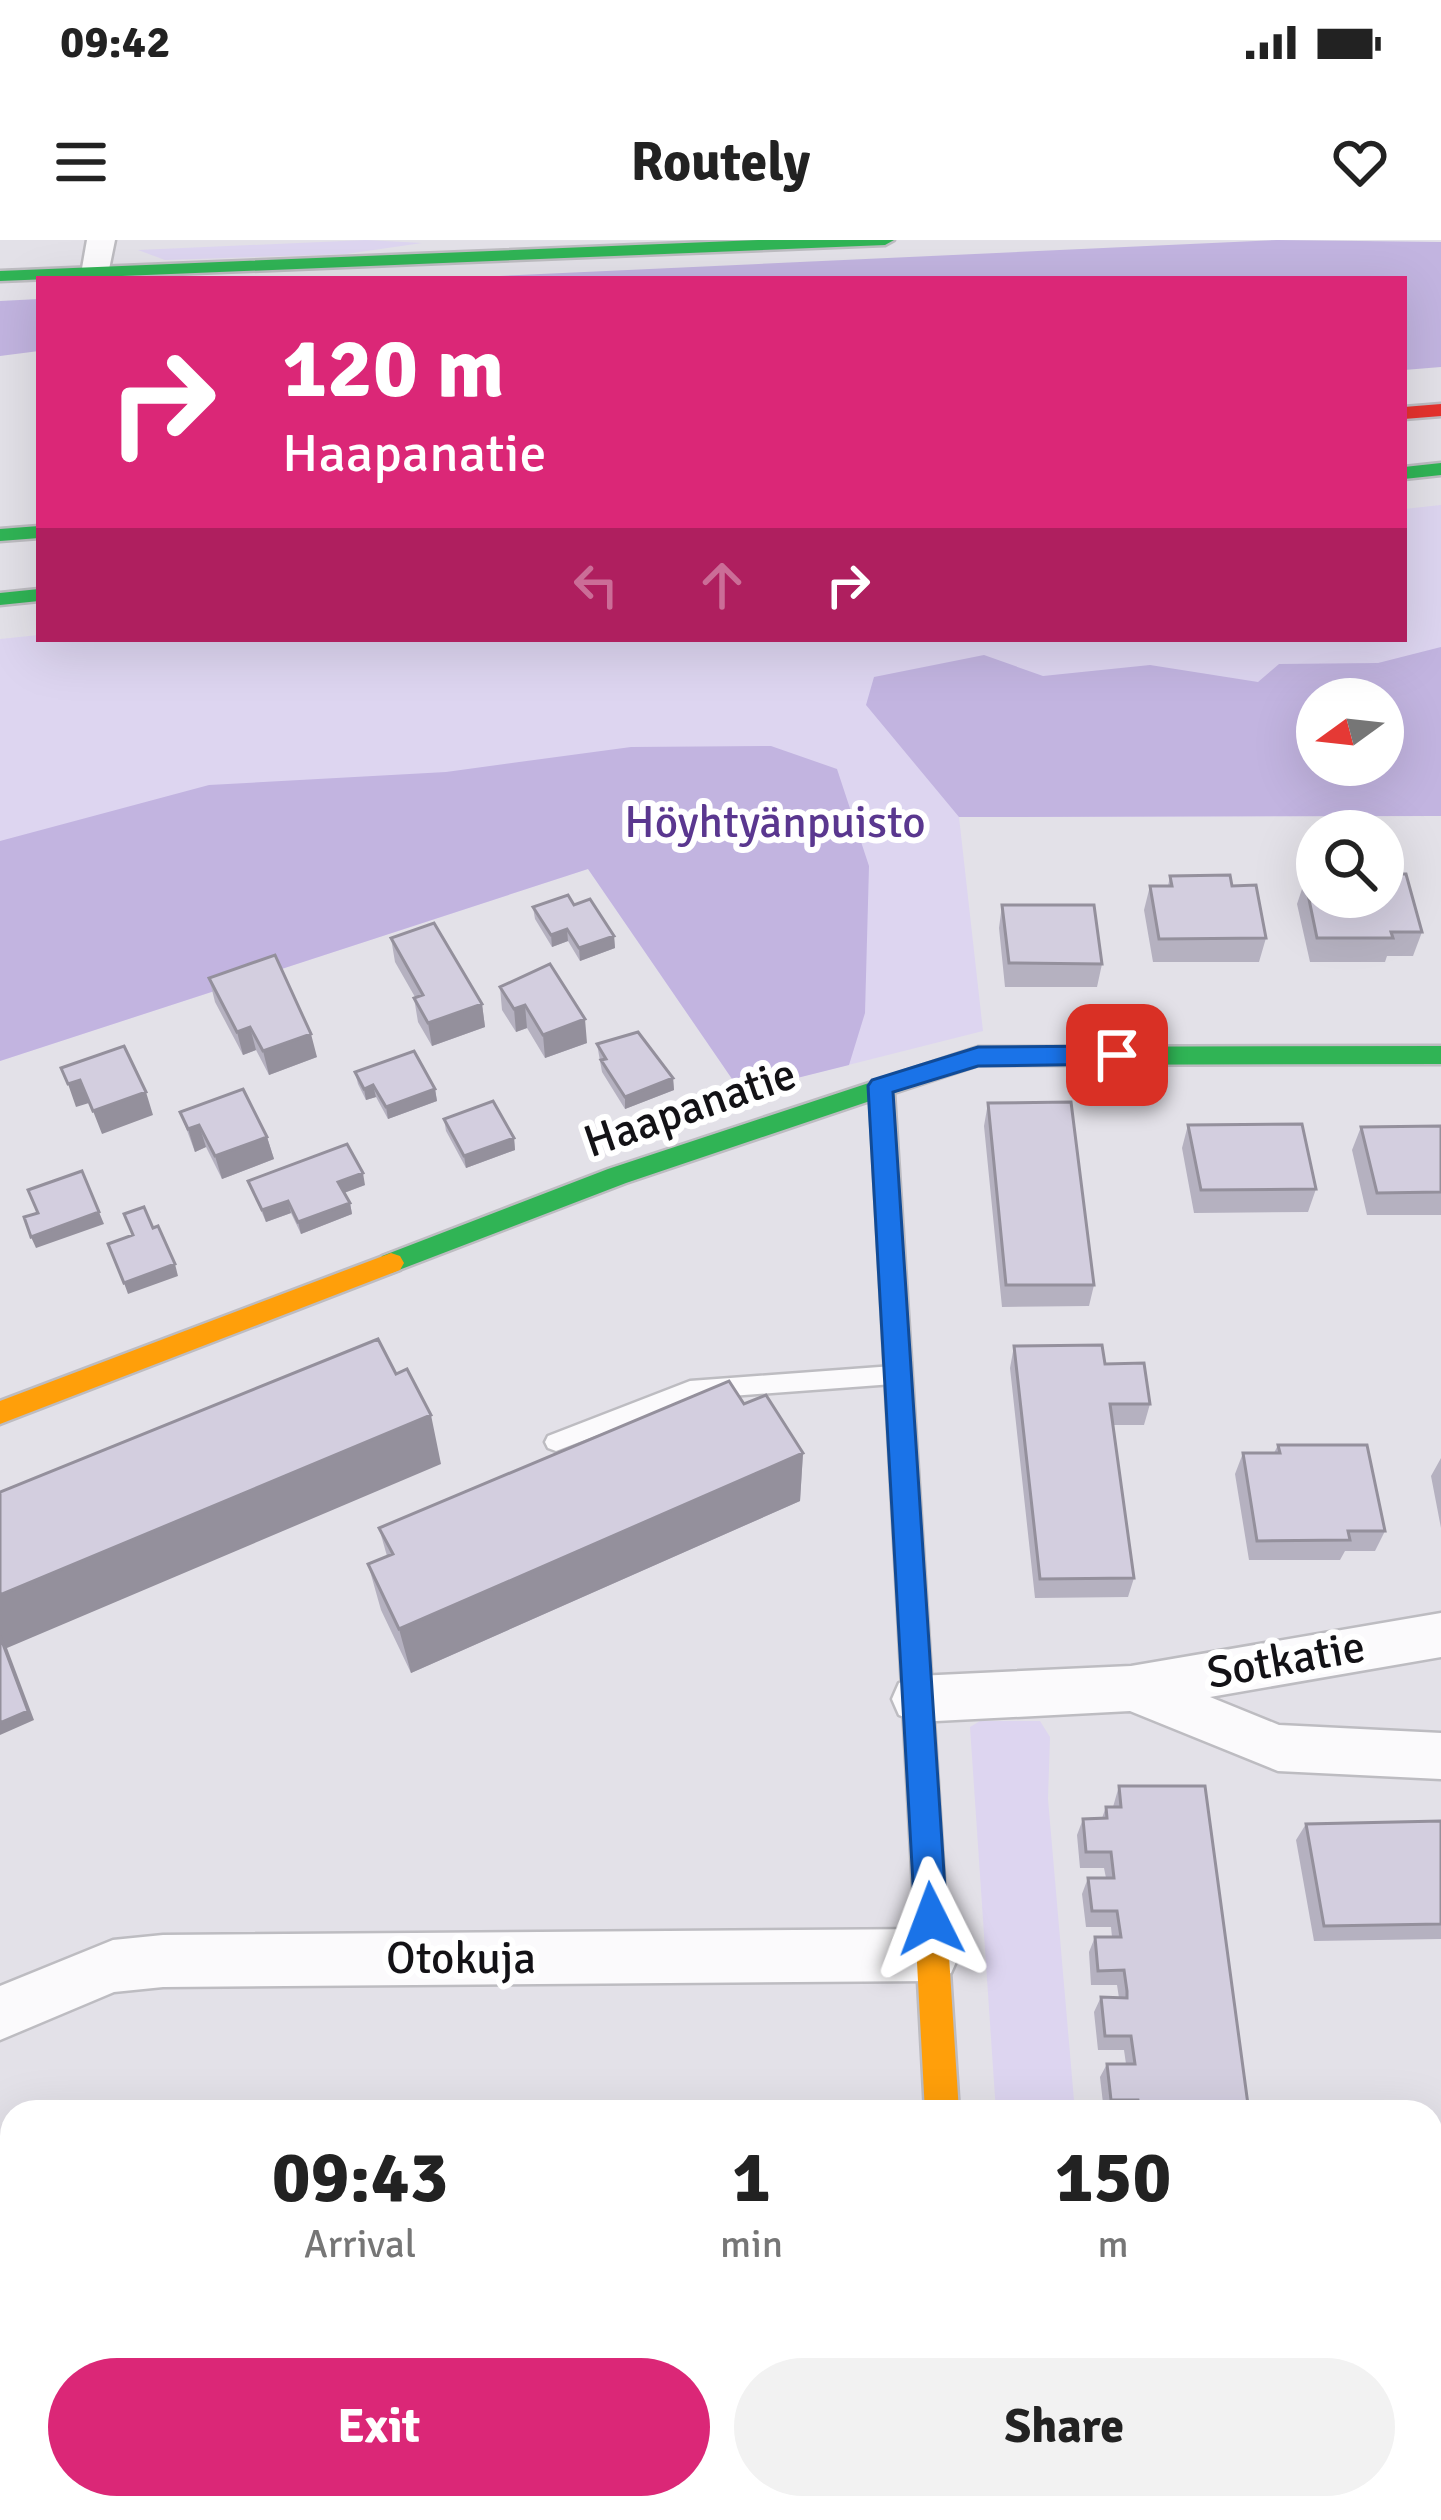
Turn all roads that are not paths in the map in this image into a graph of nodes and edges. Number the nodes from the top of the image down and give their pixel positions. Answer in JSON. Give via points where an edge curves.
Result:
{"nodes":[{"id":1,"x":101,"y":240,"type":"edge"},
{"id":2,"x":885,"y":240,"type":"edge"},
{"id":3,"x":96,"y":274,"type":"junction"},
{"id":4,"x":0,"y":276,"type":"edge"},
{"id":5,"x":1441,"y":410,"type":"edge"},
{"id":6,"x":1407,"y":413,"type":"edge"},
{"id":7,"x":1441,"y":469,"type":"edge"},
{"id":8,"x":1407,"y":472,"type":"edge"},
{"id":9,"x":36,"y":532,"type":"edge"},
{"id":10,"x":0,"y":535,"type":"edge"},
{"id":11,"x":36,"y":595,"type":"edge"},
{"id":12,"x":0,"y":598,"type":"edge"},
{"id":13,"x":1441,"y":1055,"type":"edge"},
{"id":14,"x":880,"y":1086,"type":"junction"},
{"id":15,"x":898,"y":1375,"type":"junction"},
{"id":16,"x":0,"y":1413,"type":"edge"},
{"id":17,"x":556,"y":1442,"type":"dead end"},
{"id":18,"x":1441,"y":1635,"type":"edge"},
{"id":19,"x":1131,"y":1688,"type":"junction"},
{"id":20,"x":917,"y":1699,"type":"junction"},
{"id":21,"x":1441,"y":1756,"type":"edge"},
{"id":22,"x":932,"y":1954,"type":"junction"},
{"id":23,"x":0,"y":2013,"type":"edge"},
{"id":24,"x":941,"y":2100,"type":"edge"}],
"edges":[{"from":1,"to":3,"type":"street"},
{"from":2,"to":3,"type":"main road"},
{"from":3,"to":4,"type":"main road"},
{"from":5,"to":6,"type":"main road"},
{"from":7,"to":8,"type":"main road"},
{"from":9,"to":10,"type":"main road"},
{"from":11,"to":12,"type":"main road"},
{"from":13,"to":14,"type":"main road","name":"Haapanatie","via":[[978,1057]]},
{"from":14,"to":15,"type":"main road"},
{"from":14,"to":16,"type":"main road","name":"Haapanatie","via":[[617,1176]]},
{"from":15,"to":17,"type":"lane","via":[[690,1390]]},
{"from":15,"to":20,"type":"main road"},
{"from":18,"to":19,"type":"street","name":"Sotkatie"},
{"from":19,"to":20,"type":"street","name":"Sotkatie"},
{"from":19,"to":21,"type":"street","name":"Sotkatie","via":[[1279,1748]]},
{"from":20,"to":22,"type":"main road"},
{"from":22,"to":23,"type":"street","name":"Otokuja","via":[[163,1960],[113,1966]]},
{"from":22,"to":24,"type":"main road"}]}
